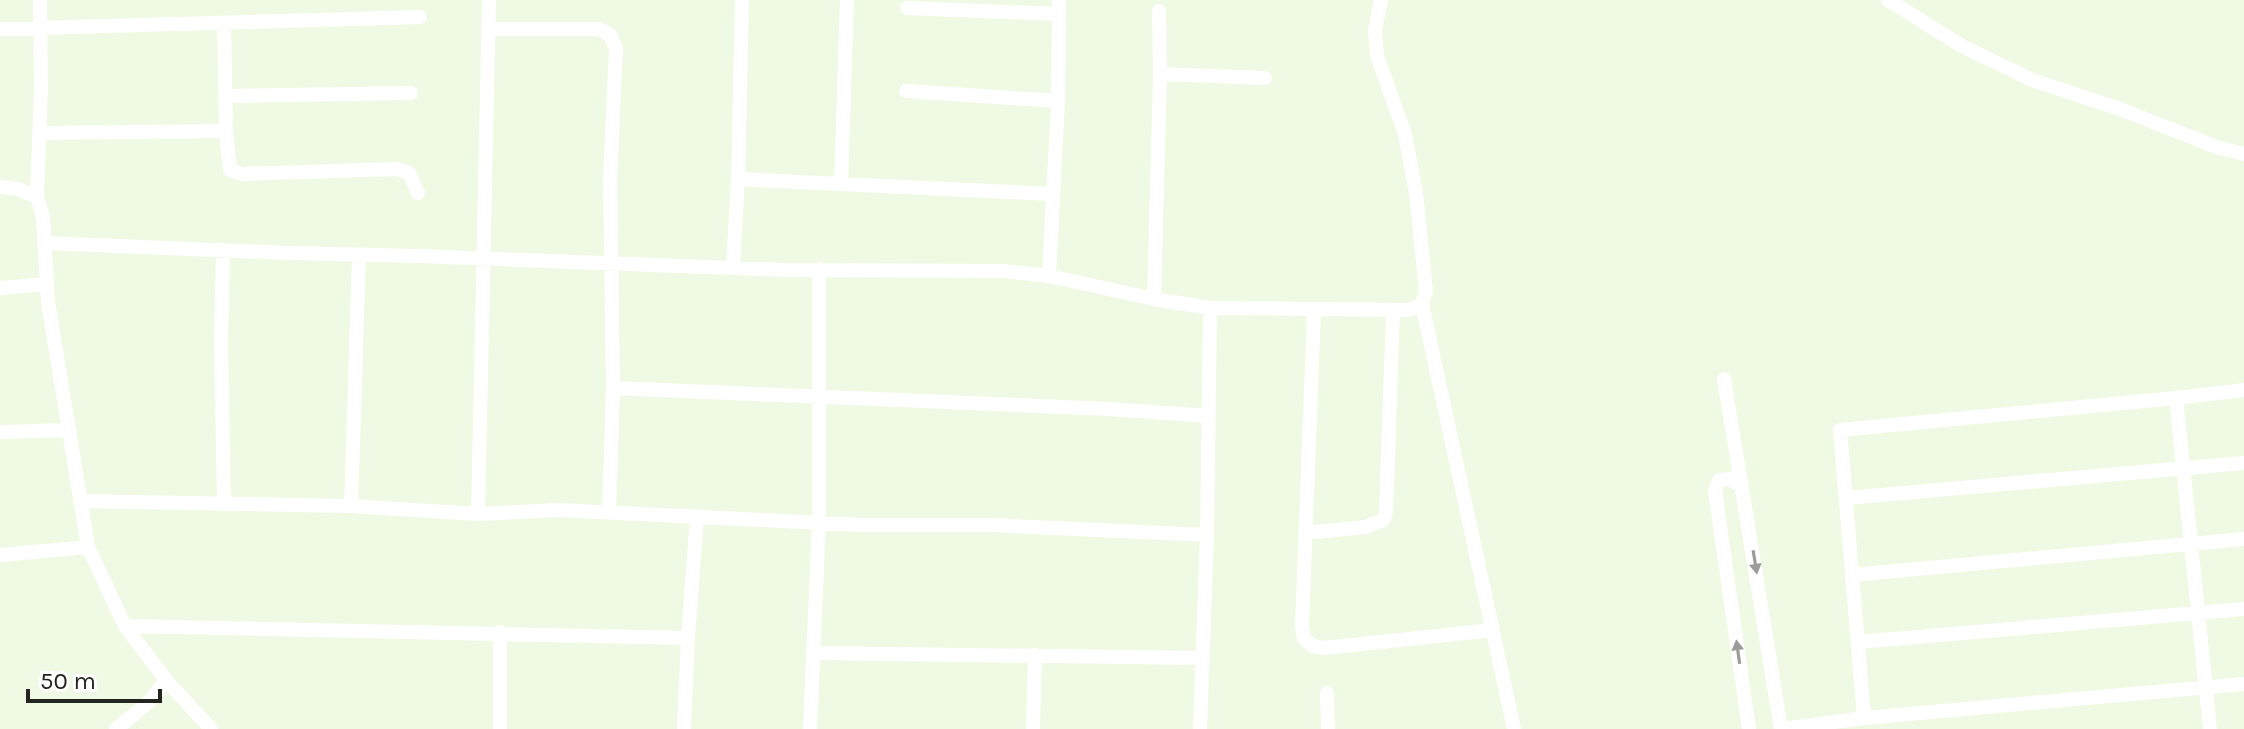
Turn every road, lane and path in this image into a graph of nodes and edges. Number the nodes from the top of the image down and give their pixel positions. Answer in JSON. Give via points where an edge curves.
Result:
{"nodes":[{"id":1,"x":40,"y":0,"type":"edge"},
{"id":2,"x":489,"y":0,"type":"edge"},
{"id":3,"x":742,"y":0,"type":"edge"},
{"id":4,"x":847,"y":0,"type":"edge"},
{"id":5,"x":1381,"y":0,"type":"edge"},
{"id":6,"x":1888,"y":0,"type":"edge"},
{"id":7,"x":1058,"y":7,"type":"edge"},
{"id":8,"x":907,"y":8,"type":"dead end"},
{"id":9,"x":1159,"y":11,"type":"dead end"},
{"id":10,"x":420,"y":17,"type":"dead end"},
{"id":11,"x":224,"y":23,"type":"junction"},
{"id":12,"x":0,"y":29,"type":"edge"},
{"id":13,"x":40,"y":29,"type":"junction"},
{"id":14,"x":488,"y":29,"type":"junction"},
{"id":15,"x":1160,"y":74,"type":"junction"},
{"id":16,"x":1265,"y":78,"type":"dead end"},
{"id":17,"x":906,"y":91,"type":"dead end"},
{"id":18,"x":411,"y":93,"type":"dead end"},
{"id":19,"x":225,"y":96,"type":"junction"},
{"id":20,"x":1058,"y":101,"type":"junction"},
{"id":21,"x":226,"y":131,"type":"junction"},
{"id":22,"x":39,"y":133,"type":"junction"},
{"id":23,"x":2244,"y":154,"type":"edge"},
{"id":24,"x":738,"y":179,"type":"junction"},
{"id":25,"x":841,"y":184,"type":"junction"},
{"id":26,"x":0,"y":187,"type":"edge"},
{"id":27,"x":418,"y":193,"type":"dead end"},
{"id":28,"x":1052,"y":194,"type":"junction"},
{"id":29,"x":37,"y":197,"type":"junction"},
{"id":30,"x":46,"y":243,"type":"junction"},
{"id":31,"x":223,"y":250,"type":"junction"},
{"id":32,"x":359,"y":255,"type":"junction"},
{"id":33,"x":482,"y":258,"type":"junction"},
{"id":34,"x":610,"y":262,"type":"junction"},
{"id":35,"x":733,"y":267,"type":"junction"},
{"id":36,"x":819,"y":269,"type":"junction"},
{"id":37,"x":1049,"y":276,"type":"junction"},
{"id":38,"x":47,"y":284,"type":"junction"},
{"id":39,"x":0,"y":288,"type":"edge"},
{"id":40,"x":1154,"y":299,"type":"junction"},
{"id":41,"x":1422,"y":304,"type":"junction"},
{"id":42,"x":1210,"y":308,"type":"junction"},
{"id":43,"x":1314,"y":311,"type":"junction"},
{"id":44,"x":1393,"y":311,"type":"junction"},
{"id":45,"x":1724,"y":379,"type":"dead end"},
{"id":46,"x":613,"y":388,"type":"junction"},
{"id":47,"x":2244,"y":390,"type":"edge"},
{"id":48,"x":818,"y":397,"type":"junction"},
{"id":49,"x":2176,"y":398,"type":"junction"},
{"id":50,"x":1208,"y":416,"type":"junction"},
{"id":51,"x":70,"y":430,"type":"junction"},
{"id":52,"x":0,"y":432,"type":"edge"},
{"id":53,"x":2244,"y":463,"type":"edge"},
{"id":54,"x":2183,"y":468,"type":"junction"},
{"id":55,"x":1742,"y":485,"type":"junction"},
{"id":56,"x":1846,"y":498,"type":"junction"},
{"id":57,"x":80,"y":501,"type":"junction"},
{"id":58,"x":224,"y":504,"type":"junction"},
{"id":59,"x":351,"y":506,"type":"junction"},
{"id":60,"x":609,"y":512,"type":"junction"},
{"id":61,"x":478,"y":514,"type":"junction"},
{"id":62,"x":697,"y":516,"type":"junction"},
{"id":63,"x":819,"y":522,"type":"junction"},
{"id":64,"x":1305,"y":533,"type":"junction"},
{"id":65,"x":1207,"y":535,"type":"junction"},
{"id":66,"x":2244,"y":539,"type":"edge"},
{"id":67,"x":2191,"y":543,"type":"junction"},
{"id":68,"x":88,"y":547,"type":"junction"},
{"id":69,"x":0,"y":555,"type":"edge"},
{"id":70,"x":1852,"y":575,"type":"junction"},
{"id":71,"x":2244,"y":609,"type":"edge"},
{"id":72,"x":2199,"y":613,"type":"junction"},
{"id":73,"x":125,"y":626,"type":"junction"},
{"id":74,"x":1493,"y":630,"type":"junction"},
{"id":75,"x":500,"y":632,"type":"junction"},
{"id":76,"x":688,"y":638,"type":"junction"},
{"id":77,"x":1858,"y":642,"type":"junction"},
{"id":78,"x":814,"y":653,"type":"junction"},
{"id":79,"x":1035,"y":655,"type":"junction"},
{"id":80,"x":1202,"y":658,"type":"junction"},
{"id":81,"x":166,"y":680,"type":"junction"},
{"id":82,"x":2244,"y":684,"type":"edge"},
{"id":83,"x":2207,"y":687,"type":"junction"},
{"id":84,"x":1327,"y":693,"type":"dead end"},
{"id":85,"x":1864,"y":718,"type":"junction"},
{"id":86,"x":1883,"y":723,"type":"edge"},
{"id":87,"x":116,"y":729,"type":"edge"},
{"id":88,"x":211,"y":729,"type":"edge"},
{"id":89,"x":500,"y":729,"type":"edge"},
{"id":90,"x":684,"y":729,"type":"edge"},
{"id":91,"x":810,"y":729,"type":"edge"},
{"id":92,"x":1033,"y":729,"type":"edge"},
{"id":93,"x":1200,"y":729,"type":"edge"},
{"id":94,"x":1328,"y":729,"type":"edge"},
{"id":95,"x":1514,"y":729,"type":"edge"},
{"id":96,"x":1749,"y":729,"type":"edge"},
{"id":97,"x":1782,"y":729,"type":"edge"},
{"id":98,"x":2210,"y":729,"type":"edge"}],
"edges":[{"from":1,"to":13,"type":"street"},
{"from":2,"to":14,"type":"street"},
{"from":3,"to":24,"type":"street"},
{"from":4,"to":25,"type":"street"},
{"from":5,"to":41,"type":"street","via":[[1377,56],[1405,134],[1416,193],[1426,291]]},
{"from":6,"to":23,"type":"street","via":[[1962,46],[2032,80]]},
{"from":7,"to":8,"type":"street"},
{"from":7,"to":20,"type":"street"},
{"from":9,"to":15,"type":"street"},
{"from":10,"to":11,"type":"street"},
{"from":11,"to":13,"type":"street"},
{"from":11,"to":19,"type":"street"},
{"from":12,"to":13,"type":"street"},
{"from":13,"to":22,"type":"street"},
{"from":14,"to":33,"type":"street"},
{"from":14,"to":34,"type":"street","via":[[599,29],[610,35],[616,48]]},
{"from":15,"to":16,"type":"street"},
{"from":15,"to":40,"type":"street"},
{"from":17,"to":20,"type":"street"},
{"from":18,"to":19,"type":"street"},
{"from":19,"to":21,"type":"street"},
{"from":20,"to":28,"type":"street"},
{"from":21,"to":22,"type":"street"},
{"from":21,"to":27,"type":"street","via":[[228,164],[235,173],[397,169],[409,173]]},
{"from":22,"to":29,"type":"street"},
{"from":24,"to":25,"type":"street"},
{"from":24,"to":35,"type":"street"},
{"from":25,"to":28,"type":"street"},
{"from":26,"to":29,"type":"street"},
{"from":28,"to":37,"type":"street"},
{"from":29,"to":30,"type":"street"},
{"from":30,"to":31,"type":"street"},
{"from":30,"to":38,"type":"street"},
{"from":31,"to":32,"type":"street"},
{"from":31,"to":58,"type":"street"},
{"from":32,"to":33,"type":"street"},
{"from":32,"to":59,"type":"street"},
{"from":33,"to":34,"type":"street"},
{"from":33,"to":61,"type":"street"},
{"from":34,"to":35,"type":"street"},
{"from":34,"to":46,"type":"street"},
{"from":35,"to":36,"type":"street"},
{"from":36,"to":37,"type":"street"},
{"from":36,"to":48,"type":"street"},
{"from":37,"to":40,"type":"street"},
{"from":38,"to":39,"type":"street"},
{"from":38,"to":51,"type":"street"},
{"from":40,"to":42,"type":"street"},
{"from":41,"to":44,"type":"street"},
{"from":41,"to":74,"type":"street"},
{"from":42,"to":43,"type":"street"},
{"from":42,"to":50,"type":"street"},
{"from":43,"to":44,"type":"street"},
{"from":43,"to":64,"type":"street"},
{"from":44,"to":64,"type":"street","via":[[1386,513],[1377,525]]},
{"from":45,"to":55,"type":"street"},
{"from":46,"to":48,"type":"street"},
{"from":46,"to":60,"type":"street"},
{"from":47,"to":49,"type":"street"},
{"from":48,"to":50,"type":"street"},
{"from":48,"to":63,"type":"street"},
{"from":49,"to":54,"type":"street"},
{"from":49,"to":56,"type":"street","via":[[1840,430]]},
{"from":50,"to":65,"type":"street"},
{"from":51,"to":52,"type":"street"},
{"from":51,"to":57,"type":"street"},
{"from":53,"to":54,"type":"street"},
{"from":54,"to":56,"type":"street"},
{"from":54,"to":67,"type":"street"},
{"from":96,"to":55,"type":"street","one_way":true,"via":[[1715,491],[1719,480]]},
{"from":55,"to":97,"type":"street","one_way":true},
{"from":56,"to":70,"type":"street"},
{"from":57,"to":58,"type":"street"},
{"from":57,"to":68,"type":"street"},
{"from":58,"to":59,"type":"street"},
{"from":59,"to":61,"type":"street"},
{"from":60,"to":61,"type":"street"},
{"from":60,"to":62,"type":"street"},
{"from":62,"to":63,"type":"street"},
{"from":62,"to":76,"type":"street"},
{"from":63,"to":65,"type":"street"},
{"from":63,"to":78,"type":"street"},
{"from":64,"to":74,"type":"street","via":[[1302,626],[1304,639],[1313,646]]},
{"from":65,"to":80,"type":"street"},
{"from":66,"to":67,"type":"street"},
{"from":67,"to":70,"type":"street"},
{"from":67,"to":72,"type":"street"},
{"from":68,"to":69,"type":"street"},
{"from":68,"to":73,"type":"street"},
{"from":70,"to":77,"type":"street"},
{"from":71,"to":72,"type":"street"},
{"from":72,"to":77,"type":"street"},
{"from":72,"to":83,"type":"street"},
{"from":73,"to":75,"type":"street"},
{"from":73,"to":81,"type":"street"},
{"from":74,"to":95,"type":"street"},
{"from":75,"to":76,"type":"street"},
{"from":75,"to":89,"type":"street"},
{"from":76,"to":90,"type":"street"},
{"from":77,"to":85,"type":"street"},
{"from":78,"to":79,"type":"street"},
{"from":78,"to":91,"type":"street"},
{"from":79,"to":80,"type":"street"},
{"from":79,"to":92,"type":"street"},
{"from":80,"to":93,"type":"street"},
{"from":81,"to":87,"type":"street"},
{"from":81,"to":88,"type":"street"},
{"from":82,"to":83,"type":"street"},
{"from":83,"to":86,"type":"street"},
{"from":83,"to":98,"type":"street"},
{"from":84,"to":94,"type":"street"},
{"from":85,"to":86,"type":"street"},
{"from":85,"to":97,"type":"street"}]}
